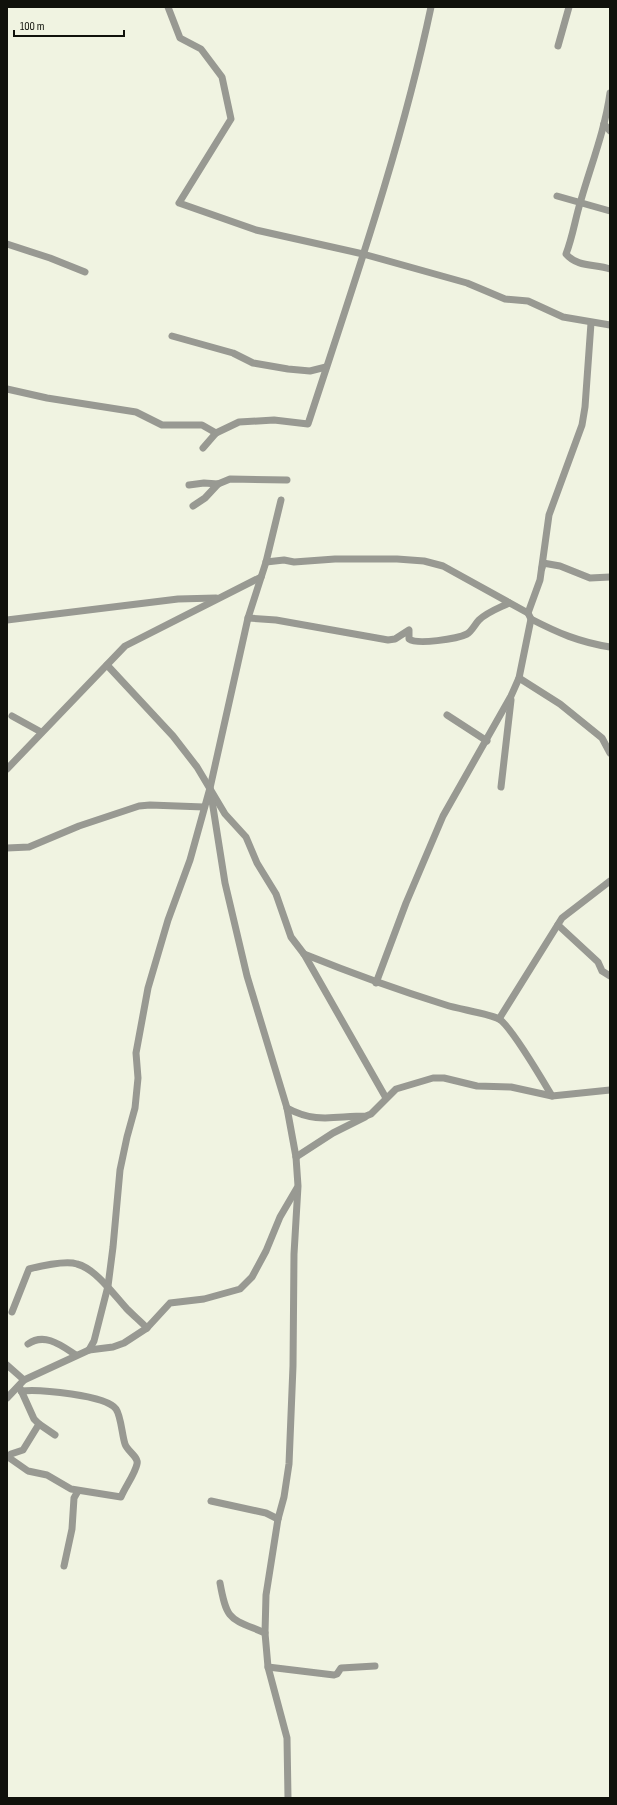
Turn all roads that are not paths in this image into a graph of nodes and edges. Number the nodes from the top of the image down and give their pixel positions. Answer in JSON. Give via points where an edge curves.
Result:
{"nodes":[{"id":1,"x":168,"y":7,"type":"edge"},
{"id":2,"x":431,"y":7,"type":"edge"},
{"id":3,"x":569,"y":7,"type":"edge"},
{"id":4,"x":558,"y":46,"type":"dead end"},
{"id":5,"x":610,"y":93,"type":"edge"},
{"id":6,"x":604,"y":124,"type":"junction"},
{"id":7,"x":610,"y":130,"type":"edge"},
{"id":8,"x":556,"y":196,"type":"dead end"},
{"id":9,"x":580,"y":203,"type":"junction"},
{"id":10,"x":610,"y":211,"type":"edge"},
{"id":11,"x":7,"y":244,"type":"edge"},
{"id":12,"x":363,"y":254,"type":"junction"},
{"id":13,"x":610,"y":269,"type":"edge"},
{"id":14,"x":85,"y":272,"type":"dead end"},
{"id":15,"x":591,"y":323,"type":"junction"},
{"id":16,"x":610,"y":325,"type":"edge"},
{"id":17,"x":172,"y":336,"type":"dead end"},
{"id":18,"x":326,"y":367,"type":"junction"},
{"id":19,"x":7,"y":389,"type":"edge"},
{"id":20,"x":216,"y":433,"type":"junction"},
{"id":21,"x":203,"y":448,"type":"dead end"},
{"id":22,"x":287,"y":480,"type":"dead end"},
{"id":23,"x":218,"y":484,"type":"junction"},
{"id":24,"x":188,"y":485,"type":"dead end"},
{"id":25,"x":281,"y":500,"type":"dead end"},
{"id":26,"x":193,"y":506,"type":"dead end"},
{"id":27,"x":266,"y":562,"type":"junction"},
{"id":28,"x":261,"y":577,"type":"junction"},
{"id":29,"x":610,"y":577,"type":"edge"},
{"id":30,"x":540,"y":580,"type":"junction"},
{"id":31,"x":217,"y":598,"type":"junction"},
{"id":32,"x":509,"y":604,"type":"junction"},
{"id":33,"x":530,"y":616,"type":"junction"},
{"id":34,"x":248,"y":618,"type":"junction"},
{"id":35,"x":7,"y":620,"type":"edge"},
{"id":36,"x":610,"y":647,"type":"edge"},
{"id":37,"x":107,"y":665,"type":"junction"},
{"id":38,"x":519,"y":678,"type":"junction"},
{"id":39,"x":512,"y":696,"type":"junction"},
{"id":40,"x":447,"y":715,"type":"dead end"},
{"id":41,"x":12,"y":716,"type":"dead end"},
{"id":42,"x":41,"y":732,"type":"junction"},
{"id":43,"x":487,"y":741,"type":"junction"},
{"id":44,"x":610,"y":753,"type":"edge"},
{"id":45,"x":7,"y":769,"type":"edge"},
{"id":46,"x":501,"y":787,"type":"dead end"},
{"id":47,"x":210,"y":788,"type":"junction"},
{"id":48,"x":204,"y":807,"type":"junction"},
{"id":49,"x":7,"y":848,"type":"edge"},
{"id":50,"x":610,"y":881,"type":"edge"},
{"id":51,"x":558,"y":925,"type":"junction"},
{"id":52,"x":304,"y":954,"type":"junction"},
{"id":53,"x":610,"y":976,"type":"edge"},
{"id":54,"x":376,"y":983,"type":"junction"},
{"id":55,"x":499,"y":1019,"type":"junction"},
{"id":56,"x":610,"y":1090,"type":"edge"},
{"id":57,"x":552,"y":1096,"type":"junction"},
{"id":58,"x":386,"y":1098,"type":"junction"},
{"id":59,"x":287,"y":1108,"type":"junction"},
{"id":60,"x":366,"y":1116,"type":"junction"},
{"id":61,"x":296,"y":1157,"type":"junction"},
{"id":62,"x":298,"y":1186,"type":"junction"},
{"id":63,"x":108,"y":1286,"type":"junction"},
{"id":64,"x":12,"y":1312,"type":"dead end"},
{"id":65,"x":147,"y":1328,"type":"junction"},
{"id":66,"x":28,"y":1344,"type":"dead end"},
{"id":67,"x":89,"y":1350,"type":"junction"},
{"id":68,"x":76,"y":1355,"type":"junction"},
{"id":69,"x":7,"y":1364,"type":"edge"},
{"id":70,"x":24,"y":1380,"type":"junction"},
{"id":71,"x":20,"y":1388,"type":"junction"},
{"id":72,"x":7,"y":1398,"type":"edge"},
{"id":73,"x":39,"y":1424,"type":"junction"},
{"id":74,"x":55,"y":1435,"type":"dead end"},
{"id":75,"x":8,"y":1457,"type":"edge"},
{"id":76,"x":78,"y":1491,"type":"junction"},
{"id":77,"x":211,"y":1501,"type":"dead end"},
{"id":78,"x":278,"y":1519,"type":"junction"},
{"id":79,"x":64,"y":1566,"type":"dead end"},
{"id":80,"x":220,"y":1583,"type":"dead end"},
{"id":81,"x":265,"y":1633,"type":"junction"},
{"id":82,"x":375,"y":1666,"type":"dead end"},
{"id":83,"x":268,"y":1668,"type":"junction"},
{"id":84,"x":288,"y":1798,"type":"edge"}],
"edges":[{"from":1,"to":12,"type":"street","via":[[180,38],[200,49],[222,77],[231,119],[179,203],[256,230]]},
{"from":2,"to":12,"type":"street","via":[[397,148]]},
{"from":3,"to":4,"type":"street"},
{"from":5,"to":6,"type":"street"},
{"from":6,"to":7,"type":"street"},
{"from":6,"to":9,"type":"street"},
{"from":8,"to":9,"type":"street"},
{"from":9,"to":10,"type":"street"},
{"from":9,"to":13,"type":"street","via":[[566,254],[571,260],[583,265]]},
{"from":11,"to":14,"type":"street"},
{"from":12,"to":15,"type":"street","via":[[467,283],[505,299],[528,301],[563,317]]},
{"from":12,"to":18,"type":"street"},
{"from":15,"to":16,"type":"street"},
{"from":15,"to":30,"type":"street","via":[[582,425],[549,515]]},
{"from":17,"to":18,"type":"street","via":[[233,353],[253,362],[310,371]]},
{"from":18,"to":20,"type":"street","via":[[308,424],[274,420],[242,421]]},
{"from":19,"to":20,"type":"street","via":[[136,412],[162,425],[202,424]]},
{"from":20,"to":21,"type":"street"},
{"from":22,"to":23,"type":"street","via":[[230,480]]},
{"from":23,"to":24,"type":"street"},
{"from":23,"to":26,"type":"street"},
{"from":25,"to":27,"type":"street"},
{"from":27,"to":28,"type":"street"},
{"from":27,"to":32,"type":"street","via":[[334,559],[424,561],[443,566]]},
{"from":28,"to":31,"type":"street"},
{"from":28,"to":34,"type":"street"},
{"from":29,"to":30,"type":"street","via":[[590,578],[560,566],[543,563]]},
{"from":30,"to":33,"type":"street"},
{"from":31,"to":35,"type":"street","via":[[178,599]]},
{"from":31,"to":37,"type":"street","via":[[125,646]]},
{"from":32,"to":33,"type":"street"},
{"from":32,"to":34,"type":"street","via":[[486,615],[468,634],[419,643],[409,639],[409,630],[395,639],[388,640],[276,620]]},
{"from":33,"to":36,"type":"street","via":[[563,636]]},
{"from":33,"to":38,"type":"street"},
{"from":34,"to":47,"type":"street"},
{"from":37,"to":42,"type":"street"},
{"from":37,"to":47,"type":"street","via":[[173,736],[197,766]]},
{"from":38,"to":39,"type":"street"},
{"from":38,"to":44,"type":"street","via":[[560,704],[602,738]]},
{"from":39,"to":43,"type":"street"},
{"from":39,"to":46,"type":"street"},
{"from":40,"to":43,"type":"street"},
{"from":41,"to":42,"type":"street"},
{"from":42,"to":45,"type":"street"},
{"from":43,"to":54,"type":"street","via":[[443,816]]},
{"from":47,"to":48,"type":"street"},
{"from":47,"to":52,"type":"street","via":[[225,814],[246,837],[257,863],[276,894],[291,937]]},
{"from":47,"to":59,"type":"street","via":[[226,883],[247,976]]},
{"from":48,"to":49,"type":"street","via":[[139,806],[79,826],[29,847]]},
{"from":48,"to":63,"type":"street","via":[[190,860],[168,920],[148,988],[136,1053],[138,1078],[135,1108],[120,1170]]},
{"from":50,"to":51,"type":"street","via":[[569,911]]},
{"from":51,"to":53,"type":"street","via":[[598,962],[602,971]]},
{"from":51,"to":55,"type":"street"},
{"from":52,"to":54,"type":"street"},
{"from":52,"to":58,"type":"street"},
{"from":54,"to":55,"type":"street"},
{"from":55,"to":57,"type":"street"},
{"from":56,"to":57,"type":"street"},
{"from":57,"to":58,"type":"street","via":[[511,1087],[477,1086],[433,1078],[396,1089]]},
{"from":58,"to":60,"type":"street"},
{"from":59,"to":60,"type":"street","via":[[302,1116],[320,1119]]},
{"from":59,"to":61,"type":"street"},
{"from":60,"to":61,"type":"street","via":[[333,1133]]},
{"from":61,"to":62,"type":"street"},
{"from":62,"to":65,"type":"street","via":[[248,1282],[240,1289],[220,1295],[170,1303]]},
{"from":62,"to":78,"type":"street","via":[[289,1464]]},
{"from":63,"to":64,"type":"street","via":[[78,1264],[66,1262],[29,1269]]},
{"from":63,"to":65,"type":"street"},
{"from":63,"to":67,"type":"street","via":[[94,1341]]},
{"from":65,"to":67,"type":"street","via":[[124,1343]]},
{"from":66,"to":68,"type":"street","via":[[38,1339],[51,1341]]},
{"from":67,"to":68,"type":"street"},
{"from":68,"to":70,"type":"street"},
{"from":69,"to":70,"type":"street"},
{"from":70,"to":71,"type":"street"},
{"from":71,"to":72,"type":"street"},
{"from":71,"to":73,"type":"street","via":[[34,1419]]},
{"from":71,"to":76,"type":"street","via":[[109,1403],[118,1412],[126,1449],[136,1458],[137,1464],[121,1497]]},
{"from":73,"to":74,"type":"street"},
{"from":73,"to":75,"type":"street","via":[[23,1450]]},
{"from":75,"to":76,"type":"street","via":[[28,1472],[47,1475]]},
{"from":76,"to":79,"type":"street","via":[[74,1498],[72,1528]]},
{"from":77,"to":78,"type":"street","via":[[266,1513]]},
{"from":78,"to":81,"type":"street","via":[[266,1595]]},
{"from":80,"to":81,"type":"street","via":[[224,1608],[229,1615]]},
{"from":81,"to":83,"type":"street"},
{"from":82,"to":83,"type":"street","via":[[346,1666],[340,1668],[334,1676]]},
{"from":83,"to":84,"type":"street","via":[[287,1738]]}]}
